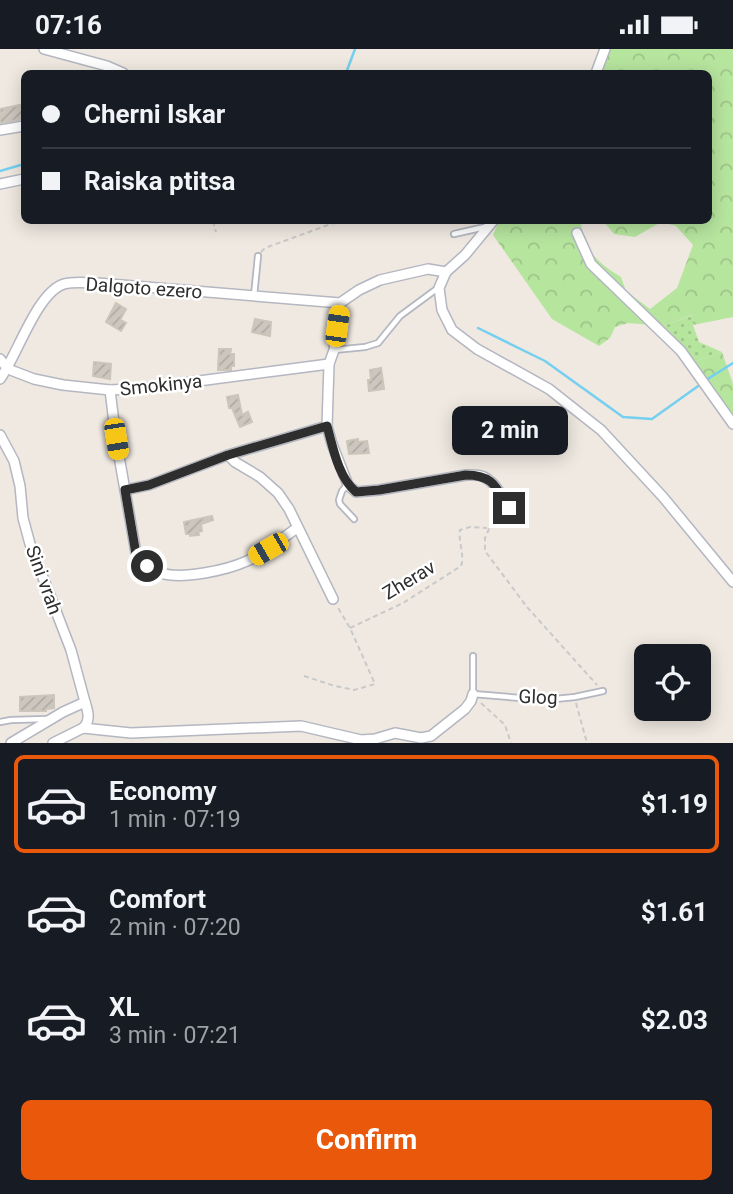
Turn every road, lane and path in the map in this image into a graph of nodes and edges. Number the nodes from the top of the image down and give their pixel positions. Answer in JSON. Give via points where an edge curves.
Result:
{"nodes":[{"id":1,"x":44,"y":49,"type":"edge"},
{"id":2,"x":80,"y":49,"type":"edge"},
{"id":3,"x":605,"y":49,"type":"edge"},
{"id":4,"x":69,"y":57,"type":"junction"},
{"id":5,"x":117,"y":70,"type":"edge"},
{"id":6,"x":597,"y":70,"type":"edge"},
{"id":7,"x":21,"y":126,"type":"edge"},
{"id":8,"x":0,"y":130,"type":"edge"},
{"id":9,"x":21,"y":180,"type":"edge"},
{"id":10,"x":0,"y":184,"type":"edge"},
{"id":11,"x":214,"y":224,"type":"edge"},
{"id":12,"x":331,"y":224,"type":"edge"},
{"id":13,"x":488,"y":224,"type":"edge"},
{"id":14,"x":490,"y":224,"type":"edge"},
{"id":15,"x":216,"y":232,"type":"dead end"},
{"id":16,"x":577,"y":233,"type":"dead end"},
{"id":17,"x":454,"y":234,"type":"dead end"},
{"id":18,"x":258,"y":256,"type":"joint"},
{"id":19,"x":446,"y":272,"type":"junction"},
{"id":20,"x":439,"y":288,"type":"junction"},
{"id":21,"x":254,"y":296,"type":"junction"},
{"id":22,"x":340,"y":303,"type":"junction"},
{"id":23,"x":334,"y":350,"type":"junction"},
{"id":24,"x":0,"y":359,"type":"edge"},
{"id":25,"x":329,"y":364,"type":"junction"},
{"id":26,"x":8,"y":369,"type":"junction"},
{"id":27,"x":0,"y":379,"type":"edge"},
{"id":28,"x":110,"y":390,"type":"junction"},
{"id":29,"x":733,"y":425,"type":"edge"},
{"id":30,"x":327,"y":426,"type":"junction"},
{"id":31,"x":0,"y":435,"type":"edge"},
{"id":32,"x":228,"y":455,"type":"junction"},
{"id":33,"x":348,"y":485,"type":"junction"},
{"id":34,"x":125,"y":490,"type":"junction"},
{"id":35,"x":508,"y":516,"type":"joint"},
{"id":36,"x":354,"y":519,"type":"dead end"},
{"id":37,"x":297,"y":528,"type":"junction"},
{"id":38,"x":489,"y":529,"type":"junction"},
{"id":39,"x":733,"y":582,"type":"edge"},
{"id":40,"x":333,"y":599,"type":"joint"},
{"id":41,"x":349,"y":628,"type":"junction"},
{"id":42,"x":473,"y":656,"type":"dead end"},
{"id":43,"x":304,"y":675,"type":"dead end"},
{"id":44,"x":603,"y":691,"type":"joint"},
{"id":45,"x":473,"y":694,"type":"junction"},
{"id":46,"x":575,"y":697,"type":"junction"},
{"id":47,"x":85,"y":702,"type":"junction"},
{"id":48,"x":52,"y":719,"type":"junction"},
{"id":49,"x":0,"y":722,"type":"edge"},
{"id":50,"x":83,"y":728,"type":"junction"},
{"id":51,"x":11,"y":743,"type":"edge"},
{"id":52,"x":53,"y":743,"type":"edge"},
{"id":53,"x":510,"y":743,"type":"edge"},
{"id":54,"x":587,"y":743,"type":"edge"}],
"edges":[{"from":1,"to":4,"type":"street"},
{"from":2,"to":4,"type":"street"},
{"from":3,"to":6,"type":"street"},
{"from":4,"to":5,"type":"street"},
{"from":7,"to":8,"type":"street"},
{"from":9,"to":10,"type":"street"},
{"from":11,"to":15,"type":"path"},
{"from":12,"to":18,"type":"path","via":[[265,248]]},
{"from":13,"to":17,"type":"lane"},
{"from":14,"to":19,"type":"street"},
{"from":16,"to":29,"type":"street","via":[[591,264],[681,351]]},
{"from":18,"to":21,"type":"lane"},
{"from":19,"to":20,"type":"street"},
{"from":19,"to":22,"type":"street","via":[[428,269],[380,279]]},
{"from":20,"to":23,"type":"lane","via":[[400,316],[377,343]]},
{"from":20,"to":39,"type":"street","via":[[442,310],[452,330],[549,389],[601,430]]},
{"from":21,"to":22,"type":"street","name":"Dalgoto ezero"},
{"from":21,"to":26,"type":"street","name":"Dalgoto ezero","via":[[63,284],[39,307]]},
{"from":22,"to":23,"type":"street"},
{"from":23,"to":25,"type":"street"},
{"from":24,"to":26,"type":"street"},
{"from":25,"to":28,"type":"street","name":"Smokinya"},
{"from":25,"to":30,"type":"street"},
{"from":26,"to":27,"type":"street","name":"Dalgoto ezero"},
{"from":26,"to":28,"type":"street","name":"Smokinya","via":[[62,385]]},
{"from":28,"to":34,"type":"street"},
{"from":30,"to":32,"type":"street"},
{"from":30,"to":33,"type":"street"},
{"from":31,"to":47,"type":"street","name":"Sini vrah","via":[[14,461],[30,544],[71,650]]},
{"from":32,"to":34,"type":"street"},
{"from":32,"to":37,"type":"street","via":[[278,493]]},
{"from":33,"to":35,"type":"street","via":[[356,492],[372,491],[476,475],[496,487],[509,508]]},
{"from":33,"to":36,"type":"lane","via":[[339,500]]},
{"from":34,"to":37,"type":"street","via":[[136,554],[162,573],[186,575],[234,566]]},
{"from":35,"to":38,"type":"path"},
{"from":37,"to":40,"type":"street"},
{"from":38,"to":41,"type":"path","name":"Zherav","via":[[460,530],[461,566],[403,603]]},
{"from":38,"to":44,"type":"path","via":[[485,551],[527,607]]},
{"from":40,"to":41,"type":"path"},
{"from":41,"to":43,"type":"path","via":[[375,684],[354,690]]},
{"from":42,"to":45,"type":"lane"},
{"from":44,"to":46,"type":"lane","name":"Glog"},
{"from":45,"to":46,"type":"lane","name":"Glog","via":[[545,700]]},
{"from":45,"to":50,"type":"street","via":[[465,709],[421,739],[394,733],[360,740],[300,726],[131,733]]},
{"from":45,"to":53,"type":"path","via":[[505,725]]},
{"from":46,"to":54,"type":"path"},
{"from":47,"to":48,"type":"street"},
{"from":47,"to":50,"type":"street","name":"Sini vrah","via":[[88,717]]},
{"from":48,"to":49,"type":"lane"},
{"from":48,"to":51,"type":"street"},
{"from":50,"to":52,"type":"street"}]}
